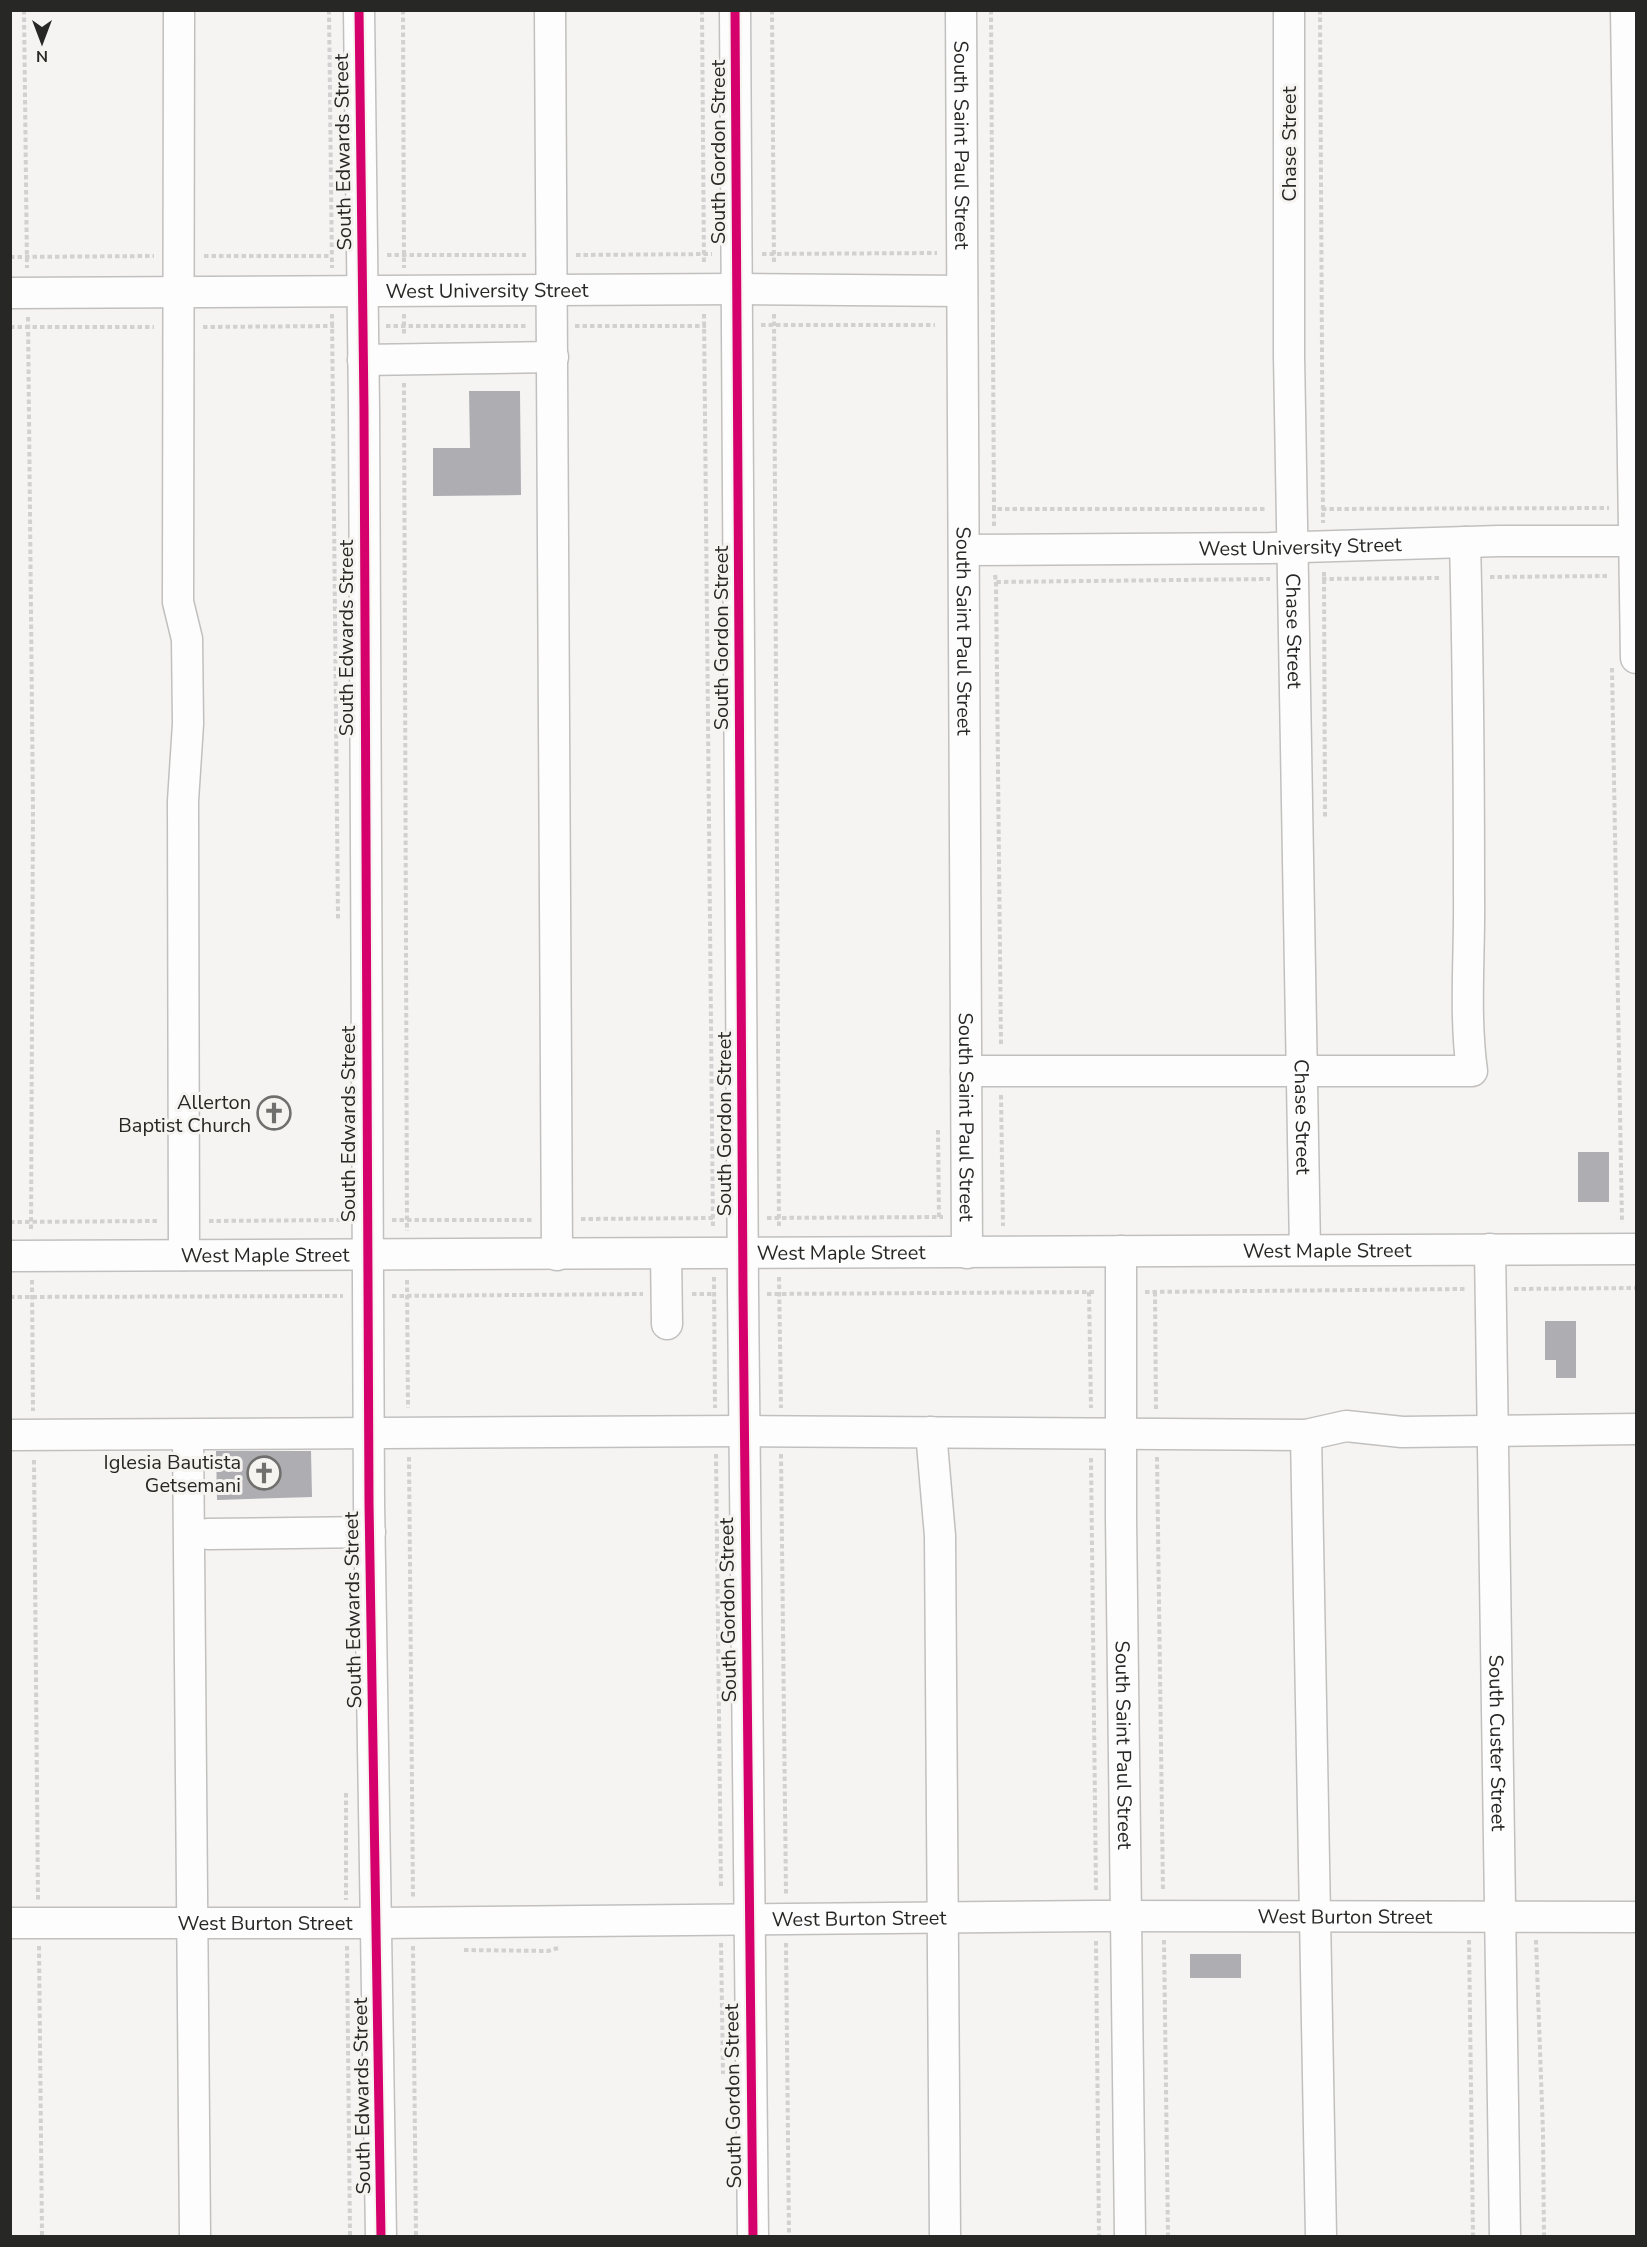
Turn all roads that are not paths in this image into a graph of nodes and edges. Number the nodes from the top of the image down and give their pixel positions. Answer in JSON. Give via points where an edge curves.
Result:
{"nodes":[{"id":1,"x":179,"y":10,"type":"edge"},
{"id":2,"x":359,"y":10,"type":"edge"},
{"id":3,"x":550,"y":10,"type":"edge"},
{"id":4,"x":735,"y":10,"type":"edge"},
{"id":5,"x":961,"y":10,"type":"edge"},
{"id":6,"x":1289,"y":10,"type":"edge"},
{"id":7,"x":1626,"y":10,"type":"edge"},
{"id":8,"x":737,"y":289,"type":"junction"},
{"id":9,"x":553,"y":290,"type":"junction"},
{"id":10,"x":363,"y":291,"type":"junction"},
{"id":11,"x":962,"y":291,"type":"junction"},
{"id":12,"x":19,"y":293,"type":"edge"},
{"id":13,"x":179,"y":293,"type":"junction"},
{"id":14,"x":544,"y":357,"type":"junction"},
{"id":15,"x":363,"y":360,"type":"junction"},
{"id":16,"x":536,"y":478,"type":"dead end"},
{"id":17,"x":1635,"y":541,"type":"edge"},
{"id":18,"x":1465,"y":542,"type":"junction"},
{"id":19,"x":1292,"y":547,"type":"junction"},
{"id":20,"x":964,"y":550,"type":"junction"},
{"id":21,"x":1636,"y":658,"type":"edge"},
{"id":22,"x":1302,"y":1070,"type":"junction"},
{"id":23,"x":966,"y":1071,"type":"junction"},
{"id":24,"x":1633,"y":1236,"type":"edge"},
{"id":25,"x":1490,"y":1249,"type":"junction"},
{"id":26,"x":1305,"y":1250,"type":"junction"},
{"id":27,"x":1121,"y":1251,"type":"junction"},
{"id":28,"x":967,"y":1252,"type":"junction"},
{"id":29,"x":666,"y":1254,"type":"junction"},
{"id":30,"x":728,"y":1254,"type":"junction"},
{"id":31,"x":367,"y":1255,"type":"junction"},
{"id":32,"x":557,"y":1255,"type":"junction"},
{"id":33,"x":21,"y":1256,"type":"edge"},
{"id":34,"x":184,"y":1256,"type":"junction"},
{"id":35,"x":667,"y":1324,"type":"dead end"},
{"id":36,"x":1636,"y":1429,"type":"edge"},
{"id":37,"x":1493,"y":1430,"type":"junction"},
{"id":38,"x":730,"y":1432,"type":"junction"},
{"id":39,"x":932,"y":1432,"type":"junction"},
{"id":40,"x":369,"y":1434,"type":"junction"},
{"id":41,"x":1121,"y":1434,"type":"junction"},
{"id":42,"x":189,"y":1435,"type":"junction"},
{"id":43,"x":1306,"y":1435,"type":"junction"},
{"id":44,"x":22,"y":1436,"type":"edge"},
{"id":45,"x":370,"y":1532,"type":"junction"},
{"id":46,"x":208,"y":1534,"type":"dead end"},
{"id":47,"x":1126,"y":1916,"type":"junction"},
{"id":48,"x":943,"y":1917,"type":"junction"},
{"id":49,"x":1316,"y":1917,"type":"junction"},
{"id":50,"x":1500,"y":1917,"type":"junction"},
{"id":51,"x":1636,"y":1917,"type":"edge"},
{"id":52,"x":735,"y":1918,"type":"junction"},
{"id":53,"x":24,"y":1923,"type":"edge"},
{"id":54,"x":192,"y":1923,"type":"junction"},
{"id":55,"x":377,"y":1923,"type":"junction"},
{"id":56,"x":195,"y":2236,"type":"edge"},
{"id":57,"x":381,"y":2236,"type":"edge"},
{"id":58,"x":753,"y":2236,"type":"edge"},
{"id":59,"x":945,"y":2236,"type":"edge"},
{"id":60,"x":1130,"y":2236,"type":"edge"},
{"id":61,"x":1321,"y":2236,"type":"edge"},
{"id":62,"x":1505,"y":2236,"type":"edge"}],
"edges":[{"from":1,"to":13,"type":"street"},
{"from":2,"to":10,"type":"street","name":"South Edwards Street"},
{"from":3,"to":9,"type":"street"},
{"from":4,"to":8,"type":"street","name":"South Gordon Street"},
{"from":5,"to":11,"type":"street","name":"South Saint Paul Street"},
{"from":6,"to":19,"type":"street","name":"Chase Street"},
{"from":7,"to":17,"type":"street"},
{"from":8,"to":9,"type":"street","name":"West University Street"},
{"from":8,"to":11,"type":"street","name":"West University Street"},
{"from":8,"to":30,"type":"street","name":"South Gordon Street"},
{"from":9,"to":10,"type":"street","name":"West University Street"},
{"from":9,"to":14,"type":"street","via":[[553,326]]},
{"from":10,"to":13,"type":"street","name":"West University Street"},
{"from":10,"to":15,"type":"street","name":"South Edwards Street"},
{"from":11,"to":20,"type":"street","name":"South Saint Paul Street"},
{"from":12,"to":13,"type":"street","name":"West University Street"},
{"from":13,"to":34,"type":"street","via":[[178,602],[187,639],[189,724],[183,801]]},
{"from":14,"to":15,"type":"street"},
{"from":14,"to":16,"type":"street"},
{"from":14,"to":32,"type":"street"},
{"from":15,"to":31,"type":"street","name":"South Edwards Street"},
{"from":17,"to":18,"type":"street","name":"West University Street"},
{"from":17,"to":21,"type":"street"},
{"from":18,"to":19,"type":"street","name":"West University Street"},
{"from":18,"to":22,"type":"street","via":[[1467,997],[1472,1071]]},
{"from":19,"to":20,"type":"street","name":"West University Street"},
{"from":19,"to":22,"type":"street","name":"Chase Street"},
{"from":20,"to":23,"type":"street","name":"South Saint Paul Street"},
{"from":22,"to":23,"type":"street"},
{"from":22,"to":26,"type":"street","name":"Chase Street"},
{"from":23,"to":28,"type":"street","name":"South Saint Paul Street"},
{"from":24,"to":25,"type":"street","name":"West Maple Street"},
{"from":25,"to":26,"type":"street","name":"West Maple Street"},
{"from":25,"to":37,"type":"street","name":"South Custer Street"},
{"from":26,"to":27,"type":"street","name":"West Maple Street"},
{"from":27,"to":28,"type":"street","name":"West Maple Street"},
{"from":27,"to":41,"type":"street","name":"South Saint Paul Street"},
{"from":28,"to":30,"type":"street","name":"West Maple Street"},
{"from":29,"to":30,"type":"street","name":"West Maple Street"},
{"from":29,"to":32,"type":"street","name":"West Maple Street"},
{"from":29,"to":35,"type":"street"},
{"from":30,"to":38,"type":"street","name":"South Gordon Street"},
{"from":31,"to":32,"type":"street","name":"West Maple Street"},
{"from":31,"to":34,"type":"street","name":"West Maple Street"},
{"from":31,"to":40,"type":"street","name":"South Edwards Street"},
{"from":33,"to":34,"type":"street","name":"West Maple Street"},
{"from":36,"to":37,"type":"street"},
{"from":37,"to":43,"type":"street","via":[[1402,1432],[1346,1425]]},
{"from":37,"to":50,"type":"street","name":"South Custer Street"},
{"from":38,"to":39,"type":"street"},
{"from":38,"to":40,"type":"street"},
{"from":38,"to":52,"type":"street","name":"South Gordon Street"},
{"from":39,"to":41,"type":"street"},
{"from":39,"to":48,"type":"street","via":[[940,1536]]},
{"from":40,"to":42,"type":"street"},
{"from":40,"to":45,"type":"street","name":"South Edwards Street"},
{"from":41,"to":43,"type":"street"},
{"from":41,"to":47,"type":"street","name":"South Saint Paul Street"},
{"from":42,"to":44,"type":"street"},
{"from":42,"to":54,"type":"street"},
{"from":43,"to":49,"type":"street"},
{"from":45,"to":46,"type":"street"},
{"from":45,"to":55,"type":"street","name":"South Edwards Street"},
{"from":47,"to":48,"type":"street","name":"West Burton Street"},
{"from":47,"to":49,"type":"street","name":"West Burton Street"},
{"from":47,"to":60,"type":"street","name":"South Saint Paul Street"},
{"from":48,"to":52,"type":"street","name":"West Burton Street"},
{"from":48,"to":59,"type":"street"},
{"from":49,"to":50,"type":"street","name":"West Burton Street"},
{"from":49,"to":61,"type":"street"},
{"from":50,"to":51,"type":"street","name":"West Burton Street"},
{"from":50,"to":62,"type":"street","name":"South Custer Street"},
{"from":52,"to":55,"type":"street","name":"West Burton Street"},
{"from":52,"to":58,"type":"street","name":"South Gordon Street"},
{"from":53,"to":54,"type":"street","name":"West Burton Street"},
{"from":54,"to":55,"type":"street","name":"West Burton Street"},
{"from":54,"to":56,"type":"street"},
{"from":55,"to":57,"type":"street","name":"South Edwards Street"}]}
